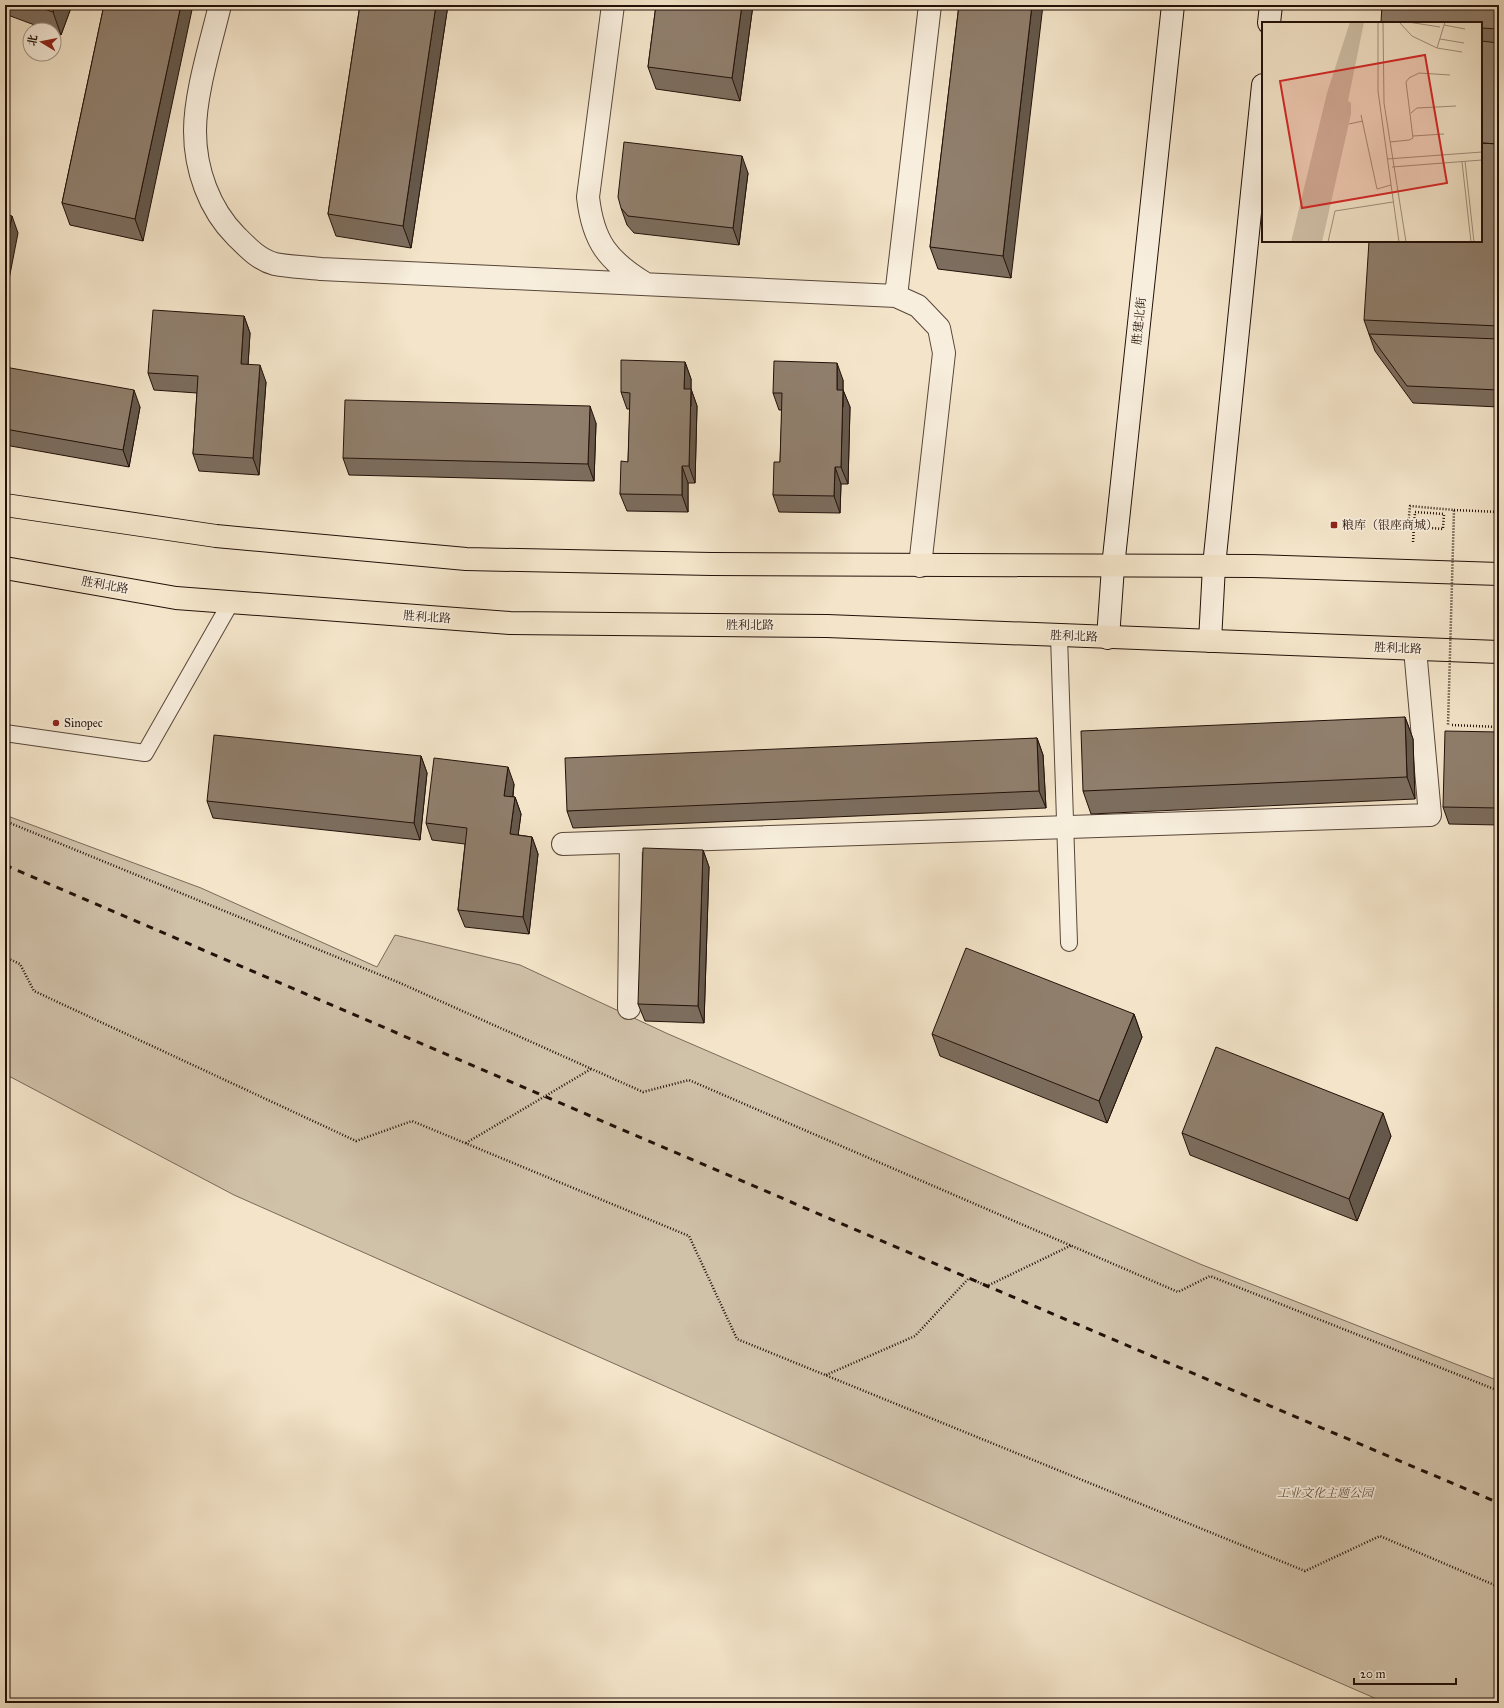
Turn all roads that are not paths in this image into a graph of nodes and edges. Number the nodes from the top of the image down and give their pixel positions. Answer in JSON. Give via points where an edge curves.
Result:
{"nodes":[{"id":1,"x":220,"y":5,"type":"edge"},
{"id":2,"x":613,"y":5,"type":"edge"},
{"id":3,"x":930,"y":5,"type":"edge"},
{"id":4,"x":1173,"y":5,"type":"edge"},
{"id":5,"x":1271,"y":5,"type":"edge"},
{"id":6,"x":1269,"y":22,"type":"edge"},
{"id":7,"x":1262,"y":95,"type":"edge"},
{"id":8,"x":647,"y":284,"type":"junction"},
{"id":9,"x":896,"y":296,"type":"junction"},
{"id":10,"x":5,"y":505,"type":"edge"},
{"id":11,"x":920,"y":566,"type":"junction"},
{"id":12,"x":1214,"y":566,"type":"junction"},
{"id":13,"x":1113,"y":567,"type":"junction"},
{"id":14,"x":5,"y":568,"type":"edge"},
{"id":15,"x":1499,"y":574,"type":"edge"},
{"id":16,"x":231,"y":602,"type":"junction"},
{"id":17,"x":1059,"y":636,"type":"junction"},
{"id":18,"x":1108,"y":638,"type":"junction"},
{"id":19,"x":1210,"y":641,"type":"junction"},
{"id":20,"x":1415,"y":649,"type":"junction"},
{"id":21,"x":1499,"y":652,"type":"edge"},
{"id":22,"x":5,"y":733,"type":"edge"},
{"id":23,"x":1065,"y":826,"type":"junction"},
{"id":24,"x":631,"y":842,"type":"junction"},
{"id":25,"x":563,"y":844,"type":"dead end"},
{"id":26,"x":1069,"y":943,"type":"dead end"},
{"id":27,"x":629,"y":1008,"type":"dead end"}],
"edges":[{"from":1,"to":8,"type":"street","via":[[198,104],[195,131],[199,168],[210,201],[228,228],[254,254],[274,264],[321,269]]},
{"from":2,"to":8,"type":"street","via":[[588,197],[590,221],[602,247],[624,270]]},
{"from":3,"to":9,"type":"street"},
{"from":4,"to":13,"type":"street","name":"胜建北街"},
{"from":5,"to":6,"type":"street"},
{"from":7,"to":12,"type":"street"},
{"from":8,"to":9,"type":"street"},
{"from":9,"to":11,"type":"street","via":[[918,306],[939,328],[944,353]]},
{"from":10,"to":11,"type":"highway","via":[[216,536],[466,559]]},
{"from":11,"to":13,"type":"highway"},
{"from":12,"to":13,"type":"highway"},
{"from":12,"to":15,"type":"highway"},
{"from":12,"to":19,"type":"street"},
{"from":13,"to":18,"type":"street","name":"胜建北街"},
{"from":14,"to":16,"type":"highway","name":"胜利北路","via":[[176,598]]},
{"from":16,"to":17,"type":"highway","name":"胜利北路","via":[[510,623],[826,626]]},
{"from":16,"to":22,"type":"lane","via":[[145,753]]},
{"from":17,"to":18,"type":"highway","name":"胜利北路"},
{"from":17,"to":23,"type":"lane"},
{"from":18,"to":19,"type":"highway","name":"胜利北路"},
{"from":19,"to":20,"type":"highway","name":"胜利北路"},
{"from":20,"to":21,"type":"highway","name":"胜利北路"},
{"from":20,"to":23,"type":"street","via":[[1430,815]]},
{"from":23,"to":24,"type":"street"},
{"from":23,"to":26,"type":"lane"},
{"from":24,"to":25,"type":"street"},
{"from":24,"to":27,"type":"street"}]}
